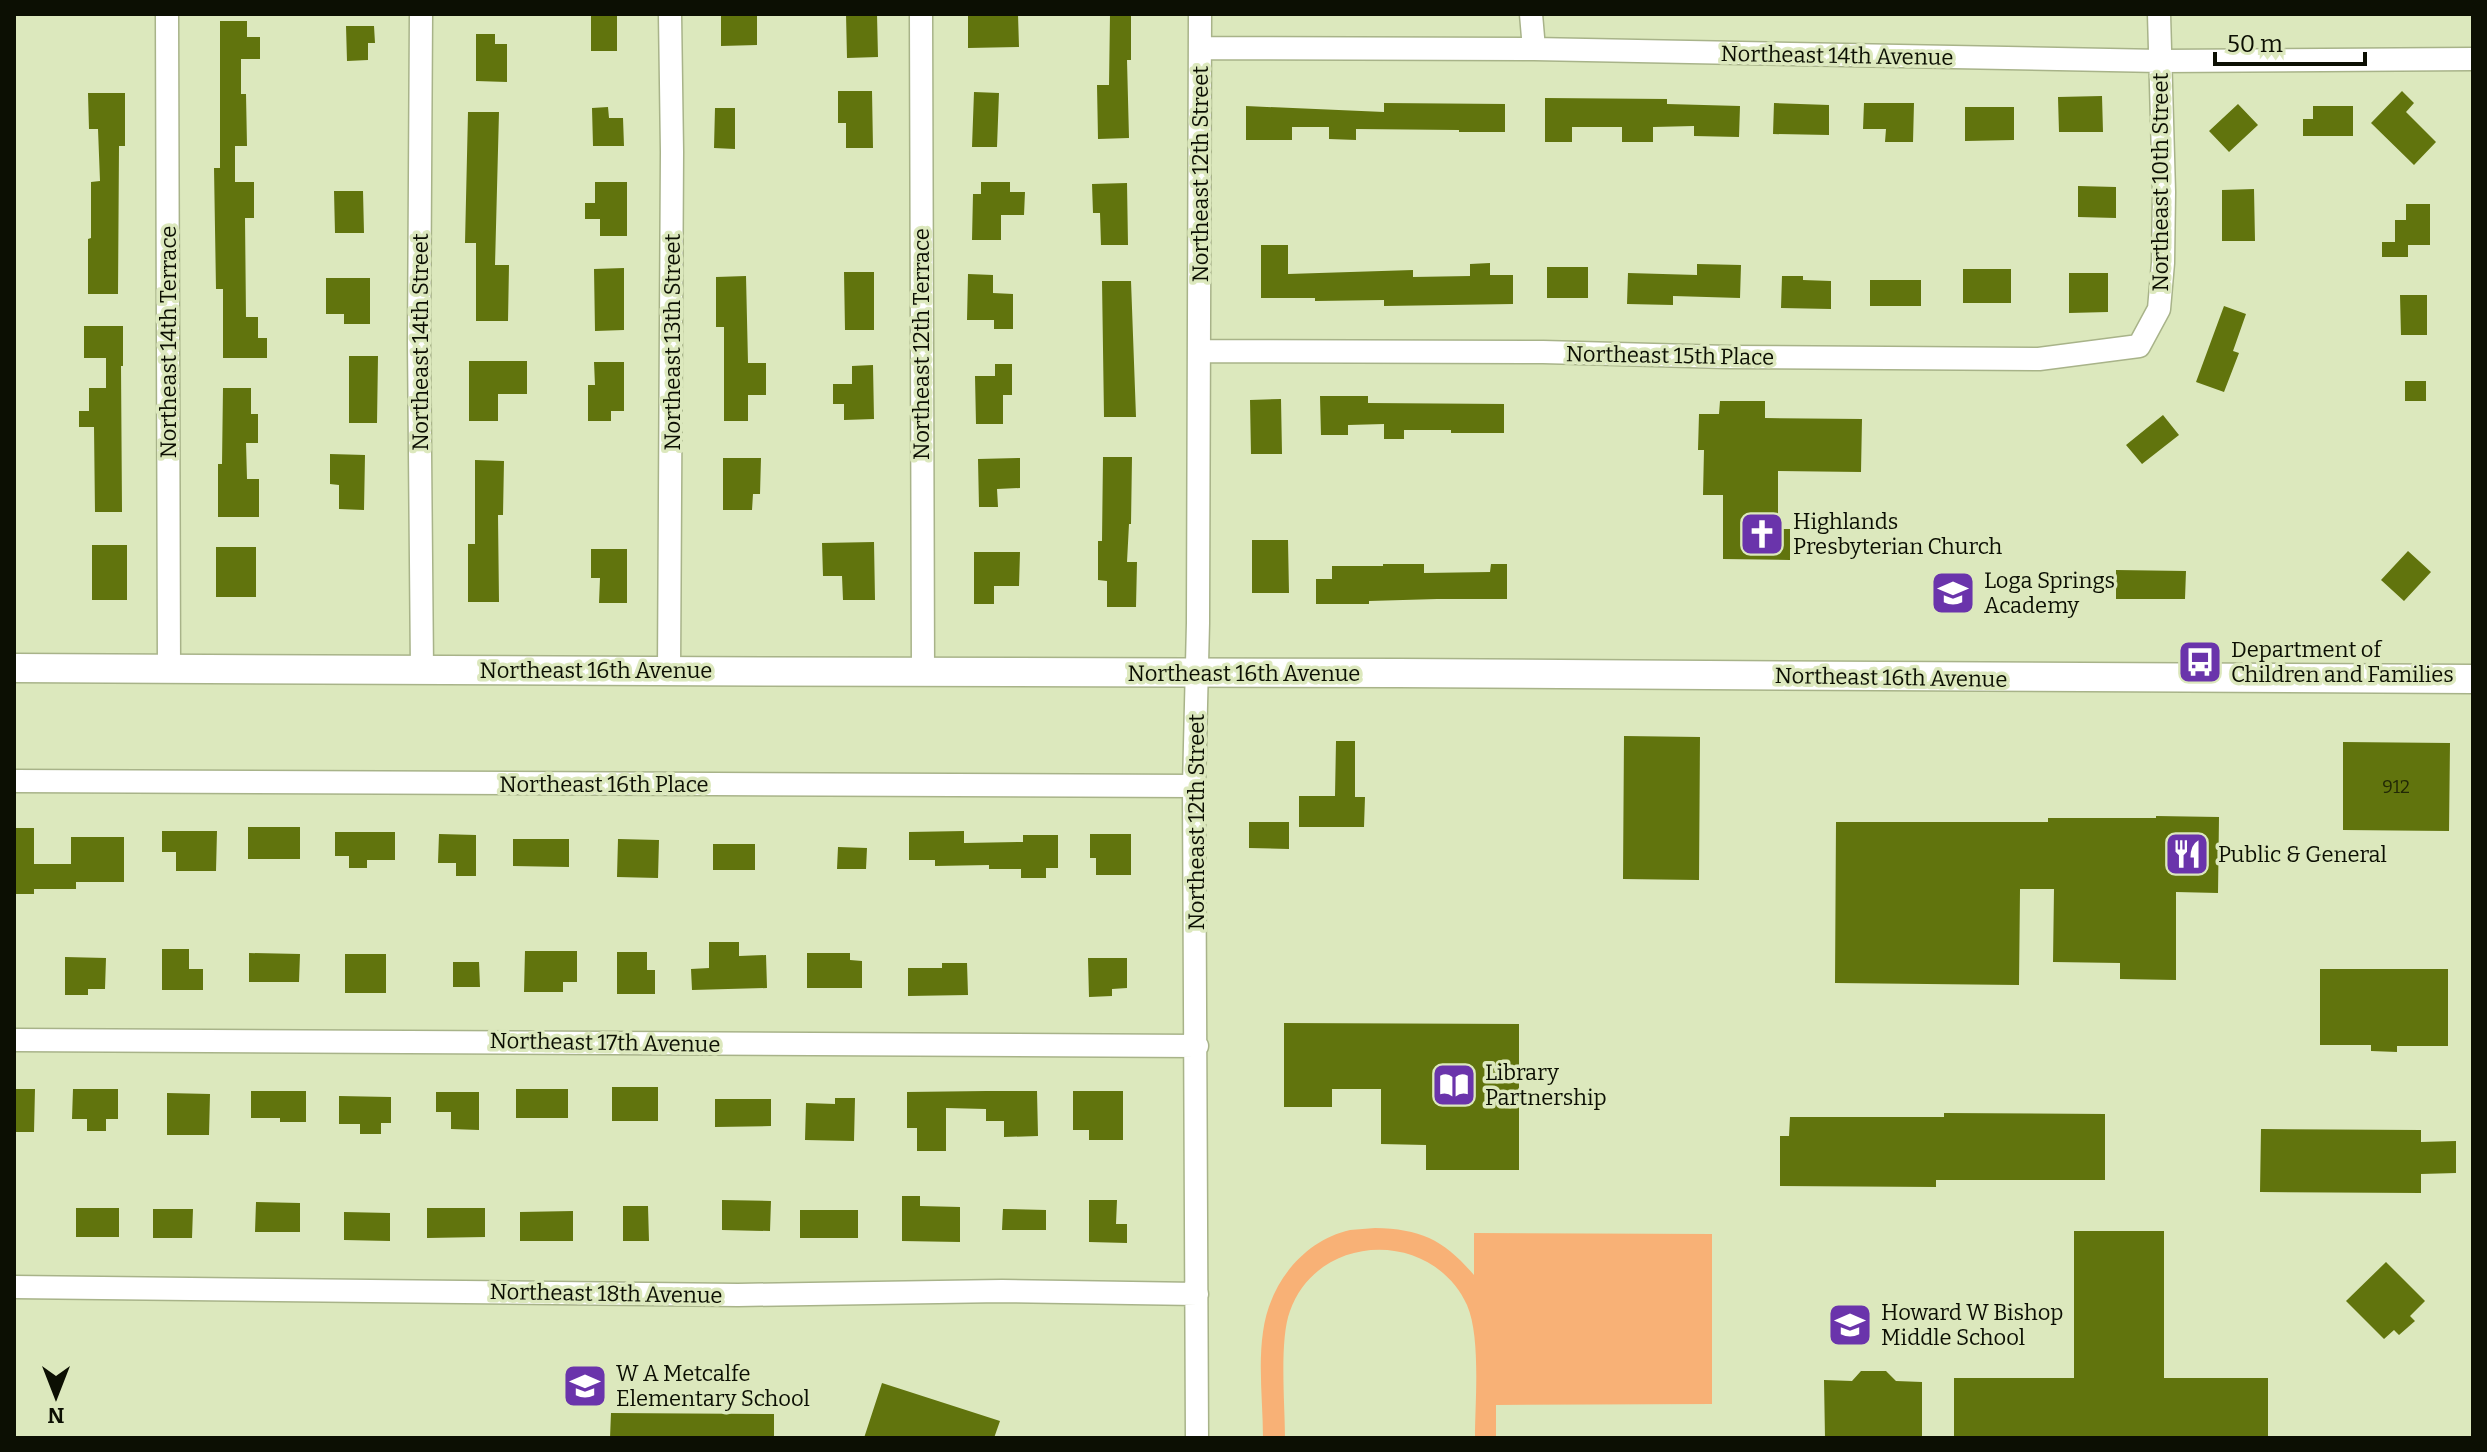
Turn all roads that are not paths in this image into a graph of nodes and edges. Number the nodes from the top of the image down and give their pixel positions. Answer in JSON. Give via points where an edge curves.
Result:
{"nodes":[{"id":1,"x":167,"y":14,"type":"edge"},
{"id":2,"x":421,"y":14,"type":"edge"},
{"id":3,"x":670,"y":14,"type":"edge"},
{"id":4,"x":921,"y":14,"type":"edge"},
{"id":5,"x":1200,"y":14,"type":"edge"},
{"id":6,"x":1531,"y":14,"type":"edge"},
{"id":7,"x":2159,"y":14,"type":"edge"},
{"id":8,"x":1200,"y":48,"type":"junction"},
{"id":9,"x":1534,"y":49,"type":"junction"},
{"id":10,"x":2473,"y":59,"type":"edge"},
{"id":11,"x":2160,"y":61,"type":"junction"},
{"id":12,"x":2139,"y":346,"type":"joint"},
{"id":13,"x":1200,"y":351,"type":"junction"},
{"id":14,"x":14,"y":668,"type":"edge"},
{"id":15,"x":169,"y":669,"type":"junction"},
{"id":16,"x":422,"y":670,"type":"junction"},
{"id":17,"x":669,"y":670,"type":"junction"},
{"id":18,"x":923,"y":673,"type":"junction"},
{"id":19,"x":1197,"y":673,"type":"junction"},
{"id":20,"x":2473,"y":679,"type":"edge"},
{"id":21,"x":14,"y":781,"type":"edge"},
{"id":22,"x":1194,"y":786,"type":"junction"},
{"id":23,"x":14,"y":1040,"type":"edge"},
{"id":24,"x":1197,"y":1046,"type":"junction"},
{"id":25,"x":14,"y":1287,"type":"edge"},
{"id":26,"x":1197,"y":1294,"type":"junction"},
{"id":27,"x":1197,"y":1438,"type":"edge"}],
"edges":[{"from":1,"to":15,"type":"street","name":"Northeast 14th Terrace"},
{"from":2,"to":16,"type":"street","name":"Northeast 14th Street"},
{"from":3,"to":17,"type":"street","name":"Northeast 13th Street"},
{"from":4,"to":18,"type":"street","name":"Northeast 12th Terrace"},
{"from":5,"to":8,"type":"street","name":"Northeast 12th Street"},
{"from":6,"to":9,"type":"street"},
{"from":7,"to":11,"type":"street","name":"Northeast 10th Street"},
{"from":8,"to":9,"type":"street","name":"Northeast 14th Avenue"},
{"from":8,"to":13,"type":"street","name":"Northeast 12th Street"},
{"from":9,"to":11,"type":"street","name":"Northeast 14th Avenue"},
{"from":10,"to":11,"type":"street","name":"Northeast 14th Avenue"},
{"from":11,"to":12,"type":"street","name":"Northeast 10th Street","via":[[2163,263],[2159,309]]},
{"from":12,"to":13,"type":"street","name":"Northeast 15th Place","via":[[2039,359]]},
{"from":13,"to":19,"type":"street","name":"Northeast 12th Street"},
{"from":14,"to":15,"type":"street","name":"Northeast 16th Avenue"},
{"from":15,"to":16,"type":"street","name":"Northeast 16th Avenue"},
{"from":16,"to":17,"type":"street","name":"Northeast 16th Avenue"},
{"from":17,"to":18,"type":"street","name":"Northeast 16th Avenue"},
{"from":18,"to":19,"type":"street","name":"Northeast 16th Avenue"},
{"from":19,"to":20,"type":"street","name":"Northeast 16th Avenue"},
{"from":19,"to":22,"type":"street","name":"Northeast 12th Street"},
{"from":21,"to":22,"type":"street","name":"Northeast 16th Place"},
{"from":22,"to":24,"type":"street","name":"Northeast 12th Street"},
{"from":23,"to":24,"type":"street","name":"Northeast 17th Avenue"},
{"from":24,"to":26,"type":"street","name":"Northeast 12th Street"},
{"from":25,"to":26,"type":"street","name":"Northeast 18th Avenue"},
{"from":26,"to":27,"type":"street","name":"Northeast 12th Street"}]}
